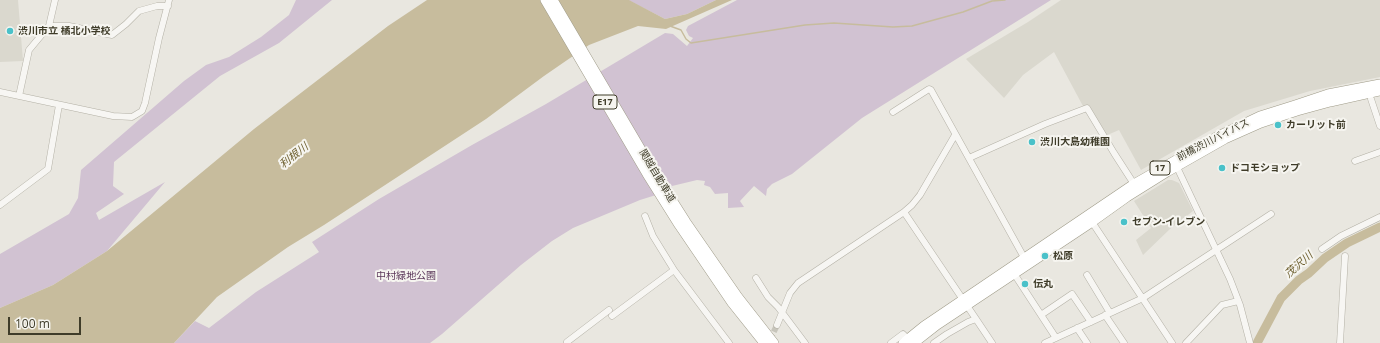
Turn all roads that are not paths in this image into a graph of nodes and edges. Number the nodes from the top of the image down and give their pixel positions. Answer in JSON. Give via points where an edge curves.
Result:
{"nodes":[{"id":1,"x":55,"y":0,"type":"edge"},
{"id":2,"x":545,"y":0,"type":"edge"},
{"id":3,"x":553,"y":0,"type":"edge"},
{"id":4,"x":169,"y":3,"type":"edge"},
{"id":5,"x":49,"y":26,"type":"junction"},
{"id":6,"x":1380,"y":84,"type":"edge"},
{"id":7,"x":0,"y":92,"type":"edge"},
{"id":8,"x":1380,"y":92,"type":"edge"},
{"id":9,"x":19,"y":96,"type":"junction"},
{"id":10,"x":1376,"y":99,"type":"edge"},
{"id":11,"x":59,"y":105,"type":"junction"},
{"id":12,"x":893,"y":112,"type":"dead end"},
{"id":13,"x":1380,"y":126,"type":"edge"},
{"id":14,"x":955,"y":134,"type":"junction"},
{"id":15,"x":1225,"y":139,"type":"junction"},
{"id":16,"x":1380,"y":152,"type":"edge"},
{"id":17,"x":969,"y":158,"type":"junction"},
{"id":18,"x":1355,"y":161,"type":"dead end"},
{"id":19,"x":1175,"y":163,"type":"junction"},
{"id":20,"x":1134,"y":184,"type":"junction"},
{"id":21,"x":669,"y":203,"type":"junction"},
{"id":22,"x":0,"y":205,"type":"edge"},
{"id":23,"x":904,"y":212,"type":"junction"},
{"id":24,"x":1271,"y":214,"type":"dead end"},
{"id":25,"x":645,"y":216,"type":"dead end"},
{"id":26,"x":1380,"y":217,"type":"edge"},
{"id":27,"x":1092,"y":222,"type":"junction"},
{"id":28,"x":1322,"y":249,"type":"dead end"},
{"id":29,"x":1216,"y":250,"type":"junction"},
{"id":30,"x":1344,"y":256,"type":"dead end"},
{"id":31,"x":1026,"y":261,"type":"junction"},
{"id":32,"x":674,"y":270,"type":"junction"},
{"id":33,"x":1011,"y":270,"type":"junction"},
{"id":34,"x":1087,"y":275,"type":"dead end"},
{"id":35,"x":756,"y":278,"type":"dead end"},
{"id":36,"x":1143,"y":298,"type":"junction"},
{"id":37,"x":1238,"y":301,"type":"junction"},
{"id":38,"x":964,"y":302,"type":"junction"},
{"id":39,"x":782,"y":314,"type":"junction"},
{"id":40,"x":1107,"y":314,"type":"junction"},
{"id":41,"x":1041,"y":316,"type":"junction"},
{"id":42,"x":976,"y":319,"type":"junction"},
{"id":43,"x":1091,"y":322,"type":"junction"},
{"id":44,"x":777,"y":325,"type":"tunnel mouth"},
{"id":45,"x":1077,"y":328,"type":"junction"},
{"id":46,"x":1056,"y":338,"type":"junction"},
{"id":47,"x":567,"y":342,"type":"dead end"},
{"id":48,"x":910,"y":342,"type":"edge"},
{"id":49,"x":729,"y":343,"type":"edge"},
{"id":50,"x":764,"y":343,"type":"edge"},
{"id":51,"x":774,"y":343,"type":"edge"},
{"id":52,"x":805,"y":343,"type":"edge"},
{"id":53,"x":891,"y":343,"type":"edge"},
{"id":54,"x":934,"y":343,"type":"edge"},
{"id":55,"x":992,"y":343,"type":"edge"},
{"id":56,"x":1045,"y":343,"type":"edge"},
{"id":57,"x":1087,"y":343,"type":"edge"},
{"id":58,"x":1124,"y":343,"type":"edge"},
{"id":59,"x":1172,"y":343,"type":"edge"},
{"id":60,"x":1186,"y":343,"type":"edge"},
{"id":61,"x":1250,"y":343,"type":"edge"},
{"id":62,"x":1340,"y":343,"type":"edge"}],
"edges":[{"from":1,"to":5,"type":"street"},
{"from":2,"to":21,"type":"highway","name":"関越自動車道","number":"E17"},
{"from":3,"to":21,"type":"highway","name":"関越自動車道","number":"E17"},
{"from":4,"to":5,"type":"street","via":[[139,12],[112,35],[69,26]]},
{"from":4,"to":11,"type":"street","via":[[142,111],[132,117],[113,116]]},
{"from":5,"to":9,"type":"street","via":[[29,50]]},
{"from":6,"to":19,"type":"highway","name":"前橋渋川バイパス","number":"17","via":[[1328,94],[1260,116],[1218,136]]},
{"from":7,"to":9,"type":"street"},
{"from":8,"to":15,"type":"highway","name":"前橋渋川バイパス","number":"17","via":[[1297,111]]},
{"from":9,"to":11,"type":"street"},
{"from":10,"to":13,"type":"street"},
{"from":10,"to":15,"type":"highway","via":[[1298,115],[1230,143]]},
{"from":11,"to":22,"type":"street","via":[[48,169]]},
{"from":12,"to":14,"type":"street","via":[[929,89]]},
{"from":14,"to":17,"type":"street"},
{"from":14,"to":23,"type":"street","via":[[920,195]]},
{"from":15,"to":19,"type":"highway","name":"前橋渋川バイパス","number":"17"},
{"from":16,"to":18,"type":"street"},
{"from":17,"to":20,"type":"street","via":[[1087,108]]},
{"from":17,"to":31,"type":"street"},
{"from":19,"to":20,"type":"highway","name":"前橋渋川バイパス","number":"17"},
{"from":19,"to":27,"type":"highway","name":"前橋渋川バイパス","number":"17"},
{"from":19,"to":29,"type":"street"},
{"from":20,"to":31,"type":"highway","name":"前橋渋川バイパス","number":"17"},
{"from":21,"to":50,"type":"highway","name":"関越自動車道","number":"E17","via":[[720,285]]},
{"from":21,"to":51,"type":"highway","name":"関越自動車道","number":"E17"},
{"from":23,"to":38,"type":"street"},
{"from":23,"to":39,"type":"street","via":[[798,284],[790,293]]},
{"from":24,"to":29,"type":"street"},
{"from":25,"to":32,"type":"street","via":[[653,236]]},
{"from":26,"to":28,"type":"street","via":[[1340,236]]},
{"from":27,"to":31,"type":"highway","name":"前橋渋川バイパス","number":"17"},
{"from":27,"to":36,"type":"street"},
{"from":29,"to":36,"type":"street"},
{"from":29,"to":37,"type":"street"},
{"from":30,"to":62,"type":"street"},
{"from":31,"to":33,"type":"highway","name":"前橋渋川バイパス","number":"17"},
{"from":32,"to":47,"type":"street"},
{"from":32,"to":49,"type":"street"},
{"from":33,"to":38,"type":"highway","name":"前橋渋川バイパス","number":"17"},
{"from":33,"to":41,"type":"street"},
{"from":34,"to":40,"type":"street"},
{"from":35,"to":39,"type":"street"},
{"from":36,"to":40,"type":"street"},
{"from":36,"to":59,"type":"street"},
{"from":37,"to":60,"type":"street","via":[[1222,304]]},
{"from":37,"to":61,"type":"street"},
{"from":38,"to":42,"type":"street"},
{"from":38,"to":48,"type":"highway","number":"17","via":[[922,336]]},
{"from":38,"to":48,"type":"highway","number":"17","via":[[924,326]]},
{"from":39,"to":44,"type":"street"},
{"from":39,"to":52,"type":"street"},
{"from":40,"to":43,"type":"street"},
{"from":40,"to":58,"type":"street"},
{"from":41,"to":43,"type":"street","via":[[1072,294]]},
{"from":41,"to":46,"type":"street"},
{"from":42,"to":54,"type":"street"},
{"from":42,"to":55,"type":"street"},
{"from":43,"to":45,"type":"street"},
{"from":45,"to":46,"type":"street"},
{"from":45,"to":57,"type":"street"},
{"from":46,"to":56,"type":"street"},
{"from":48,"to":53,"type":"street","via":[[903,334]]}]}
